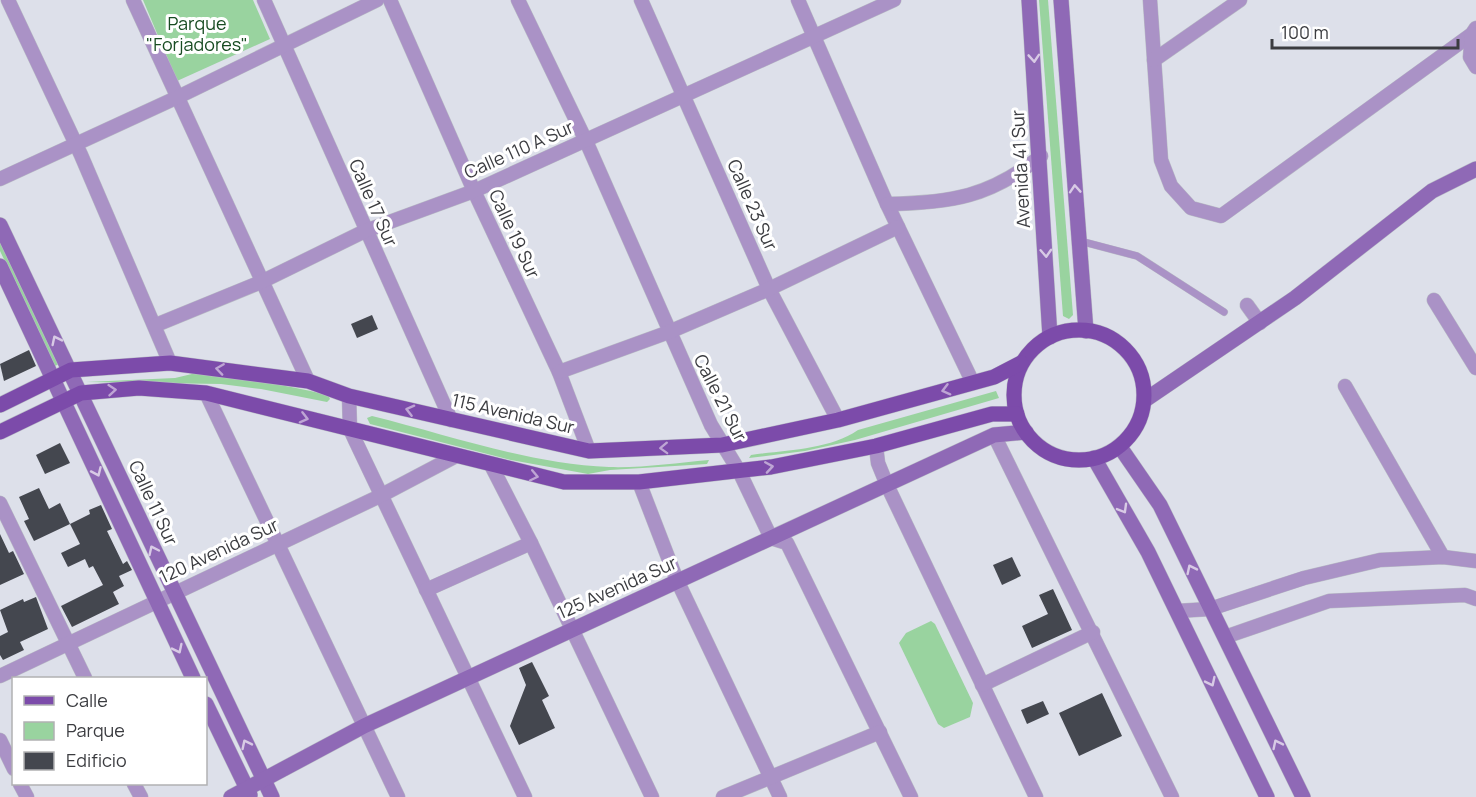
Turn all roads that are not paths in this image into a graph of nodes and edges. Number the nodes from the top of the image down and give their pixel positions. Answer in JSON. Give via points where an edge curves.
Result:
{"nodes":[{"id":1,"x":8,"y":0,"type":"edge"},
{"id":2,"x":133,"y":0,"type":"edge"},
{"id":3,"x":264,"y":0,"type":"edge"},
{"id":4,"x":377,"y":0,"type":"edge"},
{"id":5,"x":390,"y":0,"type":"edge"},
{"id":6,"x":518,"y":0,"type":"edge"},
{"id":7,"x":641,"y":0,"type":"edge"},
{"id":8,"x":798,"y":0,"type":"edge"},
{"id":9,"x":894,"y":0,"type":"edge"},
{"id":10,"x":1029,"y":0,"type":"edge"},
{"id":11,"x":1061,"y":0,"type":"edge"},
{"id":12,"x":1150,"y":0,"type":"edge"},
{"id":13,"x":1240,"y":0,"type":"edge"},
{"id":14,"x":1474,"y":31,"type":"edge"},
{"id":15,"x":815,"y":36,"type":"junction"},
{"id":16,"x":284,"y":44,"type":"junction"},
{"id":17,"x":1154,"y":60,"type":"junction"},
{"id":18,"x":1476,"y":67,"type":"edge"},
{"id":19,"x":684,"y":95,"type":"junction"},
{"id":20,"x":178,"y":97,"type":"junction"},
{"id":21,"x":586,"y":141,"type":"junction"},
{"id":22,"x":75,"y":143,"type":"junction"},
{"id":23,"x":1041,"y":156,"type":"junction"},
{"id":24,"x":1476,"y":169,"type":"edge"},
{"id":25,"x":0,"y":179,"type":"edge"},
{"id":26,"x":474,"y":191,"type":"junction"},
{"id":27,"x":887,"y":204,"type":"junction"},
{"id":28,"x":0,"y":225,"type":"edge"},
{"id":29,"x":898,"y":227,"type":"junction"},
{"id":30,"x":365,"y":231,"type":"junction"},
{"id":31,"x":1078,"y":240,"type":"junction"},
{"id":32,"x":0,"y":266,"type":"edge"},
{"id":33,"x":261,"y":282,"type":"junction"},
{"id":34,"x":769,"y":289,"type":"junction"},
{"id":35,"x":1434,"y":300,"type":"dead end"},
{"id":36,"x":1246,"y":305,"type":"dead end"},
{"id":37,"x":1224,"y":312,"type":"dead end"},
{"id":38,"x":1260,"y":323,"type":"junction"},
{"id":39,"x":156,"y":325,"type":"junction"},
{"id":40,"x":1086,"y":331,"type":"junction"},
{"id":41,"x":669,"y":333,"type":"junction"},
{"id":42,"x":1050,"y":337,"type":"junction"},
{"id":43,"x":170,"y":363,"type":"junction"},
{"id":44,"x":1021,"y":363,"type":"junction"},
{"id":45,"x":1476,"y":368,"type":"edge"},
{"id":46,"x":71,"y":370,"type":"junction"},
{"id":47,"x":559,"y":372,"type":"junction"},
{"id":48,"x":52,"y":378,"type":"junction"},
{"id":49,"x":308,"y":381,"type":"junction"},
{"id":50,"x":973,"y":383,"type":"junction"},
{"id":51,"x":1345,"y":386,"type":"dead end"},
{"id":52,"x":81,"y":393,"type":"junction"},
{"id":53,"x":206,"y":393,"type":"junction"},
{"id":54,"x":349,"y":396,"type":"junction"},
{"id":55,"x":64,"y":399,"type":"junction"},
{"id":56,"x":1144,"y":400,"type":"junction"},
{"id":57,"x":0,"y":405,"type":"edge"},
{"id":58,"x":1017,"y":414,"type":"junction"},
{"id":59,"x":451,"y":420,"type":"junction"},
{"id":60,"x":838,"y":420,"type":"junction"},
{"id":61,"x":350,"y":429,"type":"junction"},
{"id":62,"x":0,"y":432,"type":"edge"},
{"id":63,"x":1026,"y":432,"type":"junction"},
{"id":64,"x":994,"y":435,"type":"junction"},
{"id":65,"x":722,"y":445,"type":"junction"},
{"id":66,"x":876,"y":446,"type":"junction"},
{"id":67,"x":1120,"y":447,"type":"junction"},
{"id":68,"x":590,"y":451,"type":"junction"},
{"id":69,"x":454,"y":457,"type":"junction"},
{"id":70,"x":1094,"y":458,"type":"junction"},
{"id":71,"x":492,"y":466,"type":"junction"},
{"id":72,"x":739,"y":471,"type":"junction"},
{"id":73,"x":639,"y":482,"type":"junction"},
{"id":74,"x":888,"y":485,"type":"junction"},
{"id":75,"x":380,"y":496,"type":"junction"},
{"id":76,"x":0,"y":503,"type":"edge"},
{"id":77,"x":771,"y":538,"type":"junction"},
{"id":78,"x":531,"y":543,"type":"junction"},
{"id":79,"x":276,"y":544,"type":"junction"},
{"id":80,"x":1443,"y":557,"type":"junction"},
{"id":81,"x":1476,"y":561,"type":"edge"},
{"id":82,"x":678,"y":582,"type":"junction"},
{"id":83,"x":426,"y":590,"type":"junction"},
{"id":84,"x":172,"y":593,"type":"junction"},
{"id":85,"x":1476,"y":599,"type":"edge"},
{"id":86,"x":155,"y":601,"type":"junction"},
{"id":87,"x":1210,"y":609,"type":"junction"},
{"id":88,"x":1177,"y":611,"type":"junction"},
{"id":89,"x":572,"y":630,"type":"junction"},
{"id":90,"x":1093,"y":632,"type":"junction"},
{"id":91,"x":1225,"y":637,"type":"junction"},
{"id":92,"x":69,"y":643,"type":"junction"},
{"id":93,"x":0,"y":676,"type":"edge"},
{"id":94,"x":85,"y":677,"type":"edge"},
{"id":95,"x":193,"y":677,"type":"edge"},
{"id":96,"x":468,"y":678,"type":"junction"},
{"id":97,"x":982,"y":685,"type":"junction"},
{"id":98,"x":207,"y":706,"type":"edge"},
{"id":99,"x":364,"y":726,"type":"junction"},
{"id":100,"x":880,"y":732,"type":"junction"},
{"id":101,"x":0,"y":740,"type":"edge"},
{"id":102,"x":12,"y":765,"type":"edge"},
{"id":103,"x":771,"y":776,"type":"junction"},
{"id":104,"x":264,"y":781,"type":"junction"},
{"id":105,"x":249,"y":793,"type":"edge"},
{"id":106,"x":231,"y":797,"type":"edge"},
{"id":107,"x":272,"y":797,"type":"edge"},
{"id":108,"x":398,"y":797,"type":"edge"},
{"id":109,"x":525,"y":797,"type":"edge"},
{"id":110,"x":652,"y":797,"type":"edge"},
{"id":111,"x":723,"y":797,"type":"edge"},
{"id":112,"x":780,"y":797,"type":"edge"},
{"id":113,"x":911,"y":797,"type":"edge"},
{"id":114,"x":1036,"y":797,"type":"edge"},
{"id":115,"x":1172,"y":797,"type":"edge"},
{"id":116,"x":1267,"y":797,"type":"edge"},
{"id":117,"x":1303,"y":797,"type":"edge"}],
"edges":[{"from":1,"to":22,"type":"street"},
{"from":2,"to":20,"type":"street"},
{"from":3,"to":16,"type":"street","name":"Calle 17 Sur"},
{"from":4,"to":16,"type":"street"},
{"from":5,"to":26,"type":"street","name":"Calle 19 Sur"},
{"from":6,"to":21,"type":"street","name":"Calle 21 Sur"},
{"from":7,"to":19,"type":"street","name":"Calle 23 Sur"},
{"from":8,"to":15,"type":"street"},
{"from":9,"to":15,"type":"street","name":"Calle 110 A Sur"},
{"from":10,"to":23,"type":"main road","name":"Avenida 41 Sur","one_way":true},
{"from":31,"to":11,"type":"main road","one_way":true},
{"from":12,"to":17,"type":"street"},
{"from":13,"to":17,"type":"street"},
{"from":14,"to":17,"type":"street","via":[[1221,216],[1191,208],[1171,186],[1161,160]]},
{"from":14,"to":18,"type":"street","via":[[1470,57]]},
{"from":15,"to":19,"type":"street","name":"Calle 110 A Sur"},
{"from":15,"to":27,"type":"street"},
{"from":16,"to":20,"type":"street"},
{"from":16,"to":30,"type":"street","name":"Calle 17 Sur"},
{"from":19,"to":21,"type":"street","name":"Calle 110 A Sur"},
{"from":19,"to":34,"type":"street","name":"Calle 23 Sur"},
{"from":20,"to":22,"type":"street"},
{"from":20,"to":33,"type":"street"},
{"from":21,"to":26,"type":"street","name":"Calle 110 A Sur"},
{"from":21,"to":41,"type":"street","name":"Calle 21 Sur"},
{"from":22,"to":25,"type":"street"},
{"from":22,"to":39,"type":"street"},
{"from":23,"to":27,"type":"street","via":[[1014,178],[978,194],[930,204]]},
{"from":23,"to":42,"type":"main road","name":"Avenida 41 Sur","one_way":true},
{"from":24,"to":38,"type":"main road","via":[[1432,191]]},
{"from":26,"to":30,"type":"street","name":"Calle 110 A Sur"},
{"from":26,"to":47,"type":"street","name":"Calle 19 Sur"},
{"from":27,"to":29,"type":"street"},
{"from":46,"to":28,"type":"main road","name":"Calle 11 Sur","one_way":true},
{"from":29,"to":34,"type":"street"},
{"from":29,"to":50,"type":"street"},
{"from":30,"to":33,"type":"street","name":"Calle 110 A Sur"},
{"from":30,"to":59,"type":"street","name":"Calle 17 Sur"},
{"from":31,"to":37,"type":"lane","via":[[1137,256]]},
{"from":31,"to":40,"type":"main road"},
{"from":32,"to":48,"type":"main road","name":"Calle 11 Sur"},
{"from":33,"to":39,"type":"street","name":"Calle 110 A Sur"},
{"from":33,"to":49,"type":"street"},
{"from":34,"to":41,"type":"street"},
{"from":34,"to":60,"type":"street","name":"Calle 23 Sur"},
{"from":35,"to":45,"type":"street"},
{"from":36,"to":38,"type":"street"},
{"from":38,"to":56,"type":"main road"},
{"from":39,"to":43,"type":"street"},
{"from":40,"to":42,"type":"main road"},
{"from":40,"to":56,"type":"main road","via":[[1114,340],[1132,357],[1142,378]]},
{"from":41,"to":47,"type":"street"},
{"from":41,"to":65,"type":"street","name":"Calle 21 Sur"},
{"from":42,"to":44,"type":"main road"},
{"from":43,"to":46,"type":"main road","name":"115 Avenida Sur"},
{"from":49,"to":43,"type":"main road","name":"115 Avenida Sur","one_way":true},
{"from":44,"to":50,"type":"main road","name":"115 Avenida Sur"},
{"from":44,"to":58,"type":"main road","via":[[1014,402]]},
{"from":46,"to":48,"type":"main road","name":"115 Avenida Sur"},
{"from":46,"to":52,"type":"main road","name":"Calle 11 Sur"},
{"from":47,"to":68,"type":"street","name":"Calle 19 Sur"},
{"from":48,"to":55,"type":"main road","name":"Calle 11 Sur"},
{"from":48,"to":57,"type":"main road","name":"115 Avenida Sur"},
{"from":49,"to":54,"type":"main road","name":"115 Avenida Sur"},
{"from":50,"to":60,"type":"main road","name":"115 Avenida Sur","one_way":true},
{"from":51,"to":80,"type":"street"},
{"from":52,"to":53,"type":"main road","one_way":true,"via":[[139,387]]},
{"from":52,"to":55,"type":"main road"},
{"from":84,"to":52,"type":"main road","name":"Calle 11 Sur","one_way":true},
{"from":53,"to":61,"type":"main road","one_way":true},
{"from":53,"to":79,"type":"street"},
{"from":59,"to":54,"type":"main road","name":"115 Avenida Sur","one_way":true},
{"from":54,"to":61,"type":"street"},
{"from":55,"to":62,"type":"main road"},
{"from":55,"to":86,"type":"main road","name":"Calle 11 Sur","one_way":true},
{"from":56,"to":67,"type":"main road","via":[[1140,419]]},
{"from":58,"to":63,"type":"main road"},
{"from":58,"to":66,"type":"main road","via":[[992,414]]},
{"from":59,"to":68,"type":"main road","name":"115 Avenida Sur"},
{"from":60,"to":65,"type":"main road","name":"115 Avenida Sur"},
{"from":61,"to":69,"type":"main road"},
{"from":61,"to":75,"type":"street"},
{"from":63,"to":64,"type":"main road","name":"125 Avenida Sur"},
{"from":63,"to":70,"type":"main road","via":[[1044,449],[1062,458]]},
{"from":64,"to":74,"type":"main road","name":"125 Avenida Sur"},
{"from":64,"to":90,"type":"street"},
{"from":65,"to":68,"type":"main road","name":"115 Avenida Sur","one_way":true},
{"from":65,"to":72,"type":"street","name":"Calle 21 Sur"},
{"from":72,"to":66,"type":"main road","one_way":true},
{"from":66,"to":74,"type":"street","via":[[878,463]]},
{"from":67,"to":70,"type":"main road"},
{"from":87,"to":67,"type":"main road","one_way":true,"via":[[1160,505]]},
{"from":69,"to":71,"type":"main road"},
{"from":69,"to":75,"type":"street","name":"120 Avenida Sur"},
{"from":70,"to":88,"type":"main road","one_way":true},
{"from":71,"to":73,"type":"main road","one_way":true,"via":[[564,483]]},
{"from":71,"to":78,"type":"street"},
{"from":72,"to":73,"type":"main road"},
{"from":72,"to":77,"type":"street","name":"Calle 21 Sur"},
{"from":73,"to":82,"type":"street"},
{"from":74,"to":77,"type":"main road","name":"125 Avenida Sur"},
{"from":74,"to":97,"type":"street"},
{"from":75,"to":79,"type":"street","name":"120 Avenida Sur"},
{"from":75,"to":83,"type":"street"},
{"from":76,"to":92,"type":"street"},
{"from":77,"to":82,"type":"main road","name":"125 Avenida Sur"},
{"from":77,"to":100,"type":"street","name":"Calle 21 Sur","via":[[787,543]]},
{"from":78,"to":83,"type":"street"},
{"from":78,"to":89,"type":"street"},
{"from":79,"to":84,"type":"street","name":"120 Avenida Sur"},
{"from":79,"to":99,"type":"street"},
{"from":80,"to":81,"type":"street"},
{"from":80,"to":87,"type":"street","via":[[1380,560],[1304,578]]},
{"from":82,"to":89,"type":"main road","name":"125 Avenida Sur"},
{"from":82,"to":103,"type":"street"},
{"from":83,"to":96,"type":"street"},
{"from":84,"to":86,"type":"street","name":"120 Avenida Sur"},
{"from":104,"to":84,"type":"main road","name":"Calle 11 Sur","one_way":true},
{"from":85,"to":91,"type":"street","via":[[1465,595],[1329,601]]},
{"from":86,"to":92,"type":"street","name":"120 Avenida Sur"},
{"from":86,"to":95,"type":"main road","name":"Calle 11 Sur","one_way":true},
{"from":87,"to":88,"type":"street"},
{"from":87,"to":91,"type":"main road"},
{"from":88,"to":116,"type":"main road","one_way":true},
{"from":89,"to":96,"type":"main road","name":"125 Avenida Sur"},
{"from":89,"to":110,"type":"street"},
{"from":90,"to":97,"type":"street"},
{"from":90,"to":115,"type":"street"},
{"from":117,"to":91,"type":"main road","one_way":true},
{"from":92,"to":93,"type":"street","name":"120 Avenida Sur"},
{"from":92,"to":94,"type":"street"},
{"from":96,"to":99,"type":"main road","name":"125 Avenida Sur"},
{"from":96,"to":109,"type":"street"},
{"from":97,"to":114,"type":"street"},
{"from":98,"to":105,"type":"main road"},
{"from":99,"to":104,"type":"main road","name":"125 Avenida Sur"},
{"from":99,"to":108,"type":"street"},
{"from":100,"to":103,"type":"street"},
{"from":100,"to":113,"type":"street","name":"Calle 21 Sur"},
{"from":101,"to":102,"type":"street"},
{"from":103,"to":111,"type":"street"},
{"from":103,"to":112,"type":"street"},
{"from":104,"to":105,"type":"main road","name":"125 Avenida Sur"},
{"from":104,"to":107,"type":"main road","name":"Calle 11 Sur"},
{"from":105,"to":106,"type":"main road","name":"125 Avenida Sur"}]}
